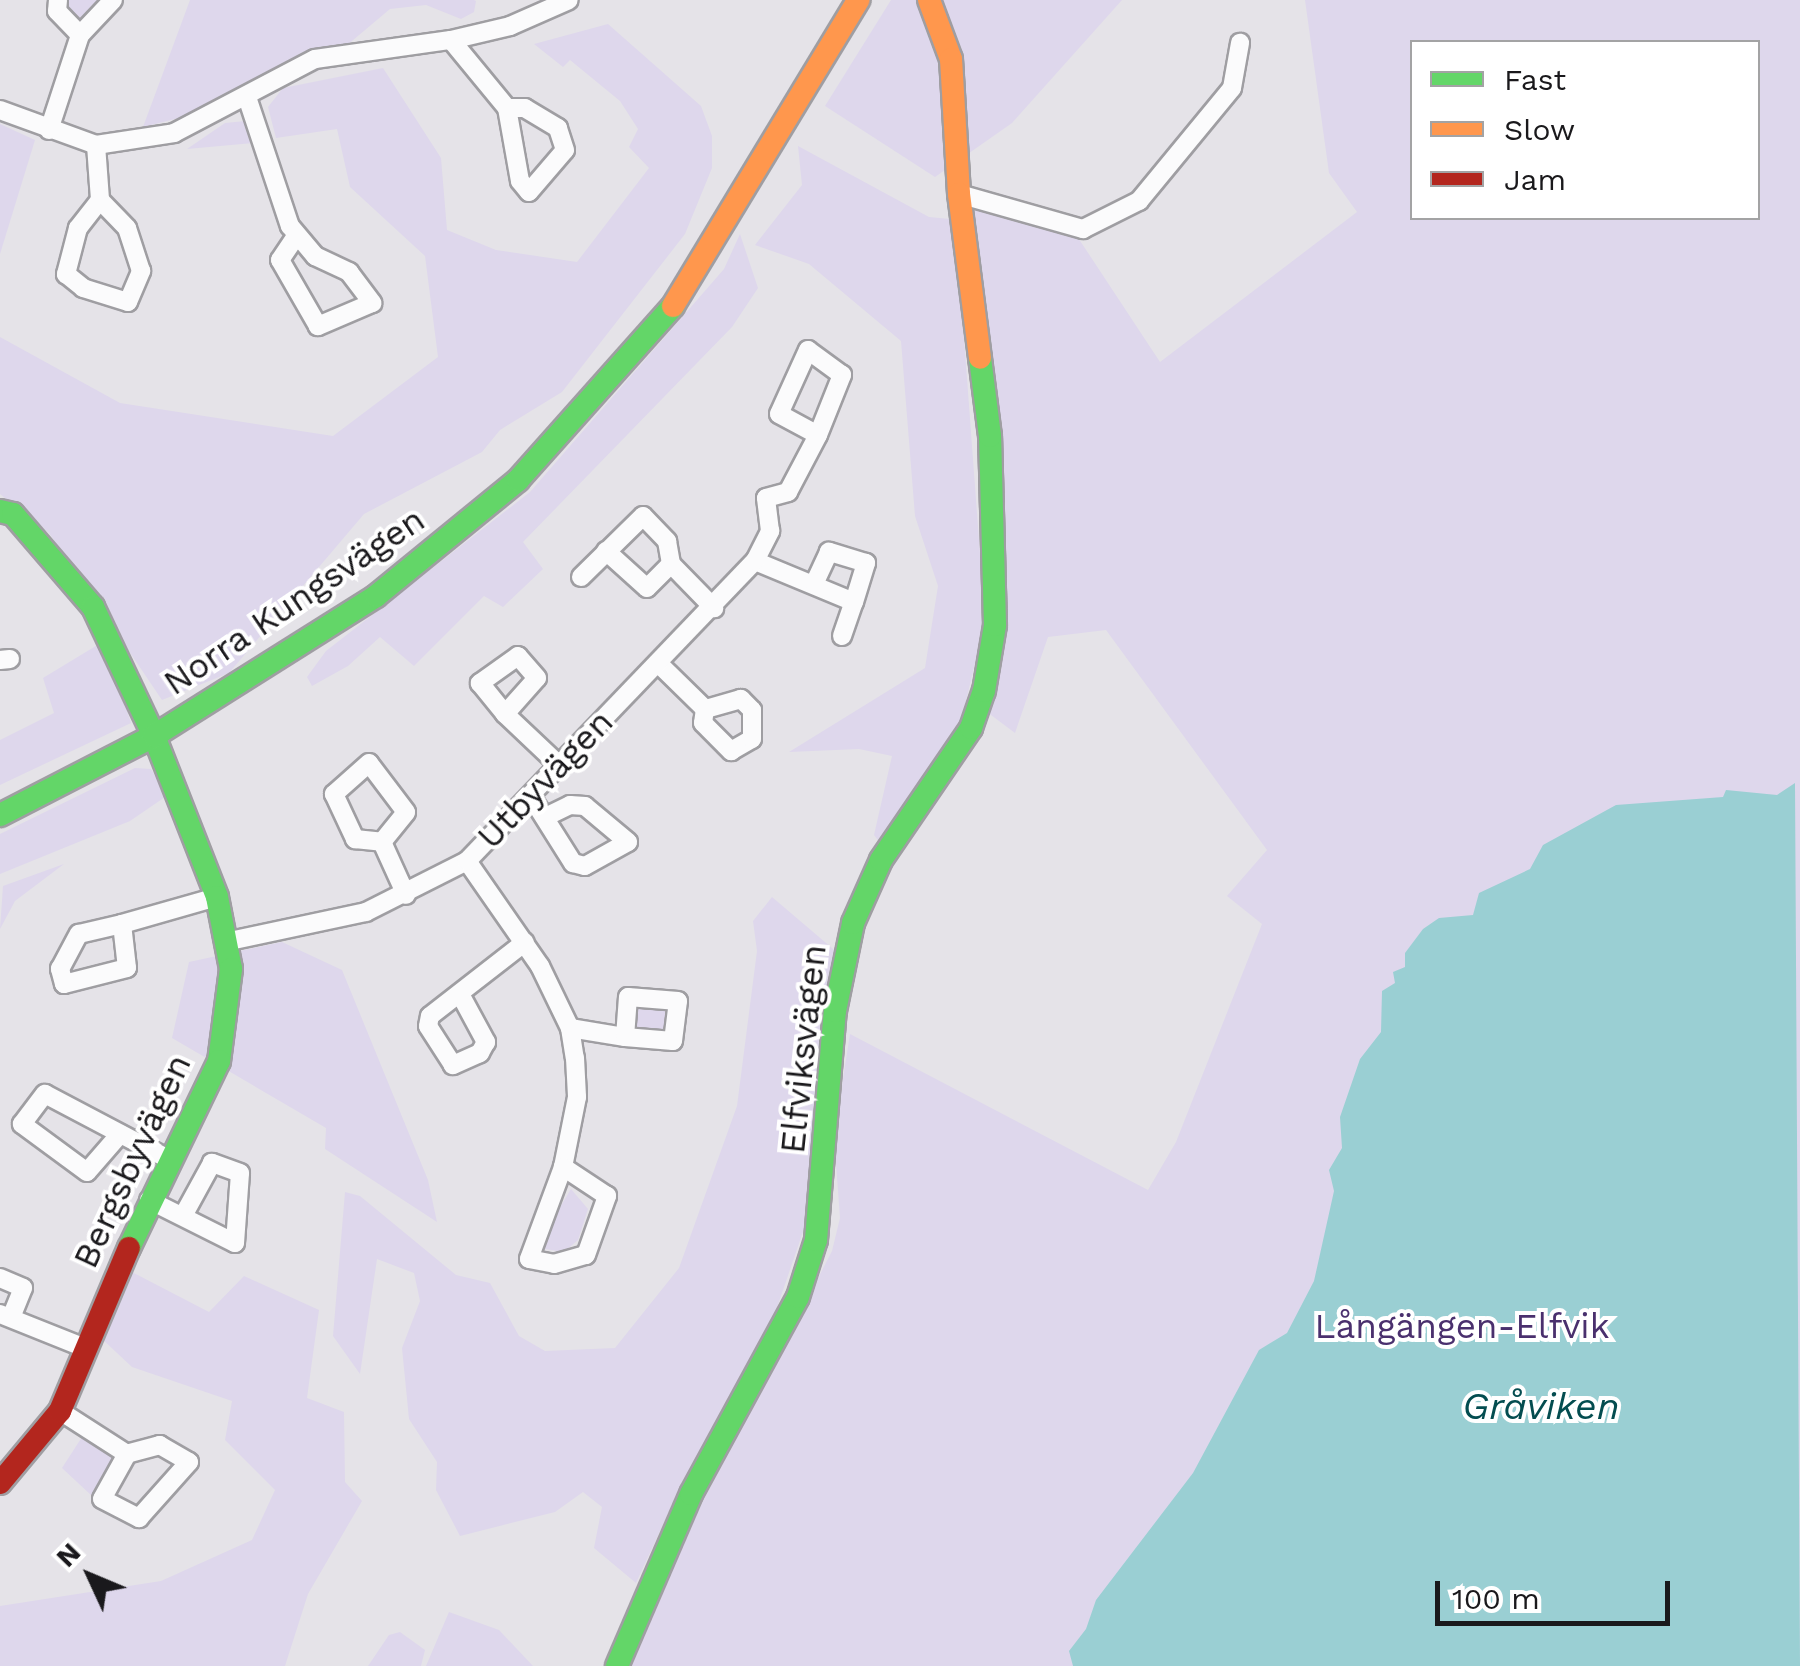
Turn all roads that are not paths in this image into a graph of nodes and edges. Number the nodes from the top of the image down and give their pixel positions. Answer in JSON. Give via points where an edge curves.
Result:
{"nodes":[{"id":1,"x":58,"y":0,"type":"edge"},
{"id":2,"x":113,"y":0,"type":"edge"},
{"id":3,"x":569,"y":0,"type":"edge"},
{"id":4,"x":858,"y":0,"type":"edge"},
{"id":5,"x":928,"y":0,"type":"edge"},
{"id":6,"x":80,"y":34,"type":"junction"},
{"id":7,"x":451,"y":40,"type":"junction"},
{"id":8,"x":1240,"y":43,"type":"dead end"},
{"id":9,"x":248,"y":97,"type":"junction"},
{"id":10,"x":507,"y":108,"type":"junction"},
{"id":11,"x":0,"y":110,"type":"edge"},
{"id":12,"x":49,"y":130,"type":"junction"},
{"id":13,"x":96,"y":145,"type":"junction"},
{"id":14,"x":959,"y":194,"type":"junction"},
{"id":15,"x":100,"y":200,"type":"junction"},
{"id":16,"x":297,"y":235,"type":"junction"},
{"id":17,"x":818,"y":434,"type":"junction"},
{"id":18,"x":0,"y":511,"type":"edge"},
{"id":19,"x":606,"y":551,"type":"junction"},
{"id":20,"x":755,"y":561,"type":"junction"},
{"id":21,"x":671,"y":564,"type":"junction"},
{"id":22,"x":582,"y":577,"type":"dead end"},
{"id":23,"x":814,"y":584,"type":"junction"},
{"id":24,"x":854,"y":602,"type":"junction"},
{"id":25,"x":714,"y":608,"type":"junction"},
{"id":26,"x":842,"y":636,"type":"dead end"},
{"id":27,"x":659,"y":664,"type":"junction"},
{"id":28,"x":705,"y":709,"type":"dead end"},
{"id":29,"x":505,"y":714,"type":"dead end"},
{"id":30,"x":154,"y":736,"type":"junction"},
{"id":31,"x":561,"y":767,"type":"junction"},
{"id":32,"x":532,"y":798,"type":"junction"},
{"id":33,"x":0,"y":814,"type":"edge"},
{"id":34,"x":545,"y":817,"type":"dead end"},
{"id":35,"x":382,"y":842,"type":"junction"},
{"id":36,"x":467,"y":860,"type":"junction"},
{"id":37,"x":406,"y":894,"type":"junction"},
{"id":38,"x":216,"y":897,"type":"junction"},
{"id":39,"x":122,"y":924,"type":"dead end"},
{"id":40,"x":226,"y":942,"type":"junction"},
{"id":41,"x":525,"y":942,"type":"junction"},
{"id":42,"x":460,"y":994,"type":"dead end"},
{"id":43,"x":570,"y":1028,"type":"junction"},
{"id":44,"x":625,"y":1036,"type":"dead end"},
{"id":45,"x":120,"y":1134,"type":"junction"},
{"id":46,"x":170,"y":1160,"type":"junction"},
{"id":47,"x":563,"y":1167,"type":"junction"},
{"id":48,"x":150,"y":1200,"type":"junction"},
{"id":49,"x":182,"y":1216,"type":"dead end"},
{"id":50,"x":0,"y":1278,"type":"edge"},
{"id":51,"x":5,"y":1316,"type":"edge"},
{"id":52,"x":85,"y":1348,"type":"junction"},
{"id":53,"x":60,"y":1412,"type":"junction"},
{"id":54,"x":127,"y":1454,"type":"junction"},
{"id":55,"x":1,"y":1480,"type":"edge"},
{"id":56,"x":617,"y":1666,"type":"edge"}],
"edges":[{"from":1,"to":6,"type":"street","via":[[57,11]]},
{"from":2,"to":6,"type":"street"},
{"from":3,"to":7,"type":"street","via":[[525,21]]},
{"from":4,"to":30,"type":"street","name":"Norra Kungsvägen","via":[[706,260],[642,347],[556,442],[376,596]]},
{"from":5,"to":14,"type":"street","name":"Elfviksvägen","via":[[951,59]]},
{"from":6,"to":12,"type":"street"},
{"from":7,"to":9,"type":"street","via":[[315,60]]},
{"from":7,"to":10,"type":"street"},
{"from":8,"to":14,"type":"street","via":[[1232,88],[1139,200],[1083,229]]},
{"from":9,"to":13,"type":"street","via":[[174,134]]},
{"from":9,"to":16,"type":"street"},
{"from":10,"to":10,"type":"street","via":[[520,181],[529,192],[565,150],[558,128],[525,108]]},
{"from":11,"to":12,"type":"street"},
{"from":12,"to":13,"type":"street"},
{"from":13,"to":15,"type":"street"},
{"from":14,"to":56,"type":"street","name":"Elfviksvägen","via":[[996,543],[996,625],[984,691],[971,728],[882,860],[852,923],[836,1010],[823,1194],[807,1268],[653,1571]]},
{"from":15,"to":15,"type":"street","via":[[78,228],[66,274],[83,288],[128,302],[141,271],[127,228]]},
{"from":16,"to":16,"type":"street","via":[[280,260],[318,326],[372,304],[349,272],[316,256]]},
{"from":17,"to":17,"type":"street","via":[[842,375],[808,350],[779,414]]},
{"from":17,"to":20,"type":"street","name":"Utbyvägen","via":[[788,492],[766,498],[770,530]]},
{"from":18,"to":30,"type":"street","name":"Bergsbyvägen","via":[[13,514],[93,607]]},
{"from":19,"to":21,"type":"street","via":[[647,588]]},
{"from":19,"to":21,"type":"street","via":[[642,516],[667,541]]},
{"from":19,"to":22,"type":"street"},
{"from":20,"to":23,"type":"street"},
{"from":20,"to":25,"type":"street","name":"Utbyvägen"},
{"from":21,"to":25,"type":"street"},
{"from":23,"to":24,"type":"street"},
{"from":23,"to":24,"type":"street","via":[[829,552],[866,563]]},
{"from":24,"to":26,"type":"street"},
{"from":25,"to":27,"type":"street","name":"Utbyvägen"},
{"from":27,"to":28,"type":"street"},
{"from":27,"to":31,"type":"street","name":"Utbyvägen"},
{"from":29,"to":31,"type":"street"},
{"from":30,"to":33,"type":"street","name":"Norra Kungsvägen"},
{"from":30,"to":38,"type":"street","name":"Bergsbyvägen"},
{"from":31,"to":32,"type":"street","name":"Utbyvägen"},
{"from":32,"to":34,"type":"street"},
{"from":32,"to":36,"type":"street","name":"Utbyvägen"},
{"from":35,"to":35,"type":"street","via":[[355,840],[334,794],[369,763],[406,812]]},
{"from":35,"to":37,"type":"street"},
{"from":36,"to":37,"type":"street","name":"Utbyvägen"},
{"from":36,"to":41,"type":"street"},
{"from":37,"to":40,"type":"street","name":"Utbyvägen","via":[[366,912]]},
{"from":38,"to":39,"type":"street"},
{"from":38,"to":40,"type":"street","name":"Bergsbyvägen"},
{"from":40,"to":46,"type":"street","name":"Bergsbyvägen","via":[[231,969],[218,1062]]},
{"from":41,"to":42,"type":"street"},
{"from":41,"to":43,"type":"street"},
{"from":43,"to":44,"type":"street"},
{"from":43,"to":47,"type":"street","via":[[577,1096]]},
{"from":45,"to":45,"type":"street","via":[[45,1094],[22,1124],[87,1172]]},
{"from":45,"to":46,"type":"street"},
{"from":46,"to":48,"type":"street","name":"Bergsbyvägen"},
{"from":47,"to":47,"type":"street","via":[[542,1222],[529,1259],[554,1264],[586,1255],[607,1196]]},
{"from":48,"to":49,"type":"street"},
{"from":48,"to":52,"type":"street","name":"Bergsbyvägen"},
{"from":50,"to":51,"type":"street","via":[[23,1288]]},
{"from":51,"to":52,"type":"street"},
{"from":52,"to":53,"type":"street","name":"Bergsbyvägen"},
{"from":53,"to":54,"type":"street"},
{"from":53,"to":55,"type":"street","name":"Bergsbyvägen"},
{"from":54,"to":54,"type":"street","via":[[102,1499],[139,1518],[189,1462],[160,1445]]}]}
